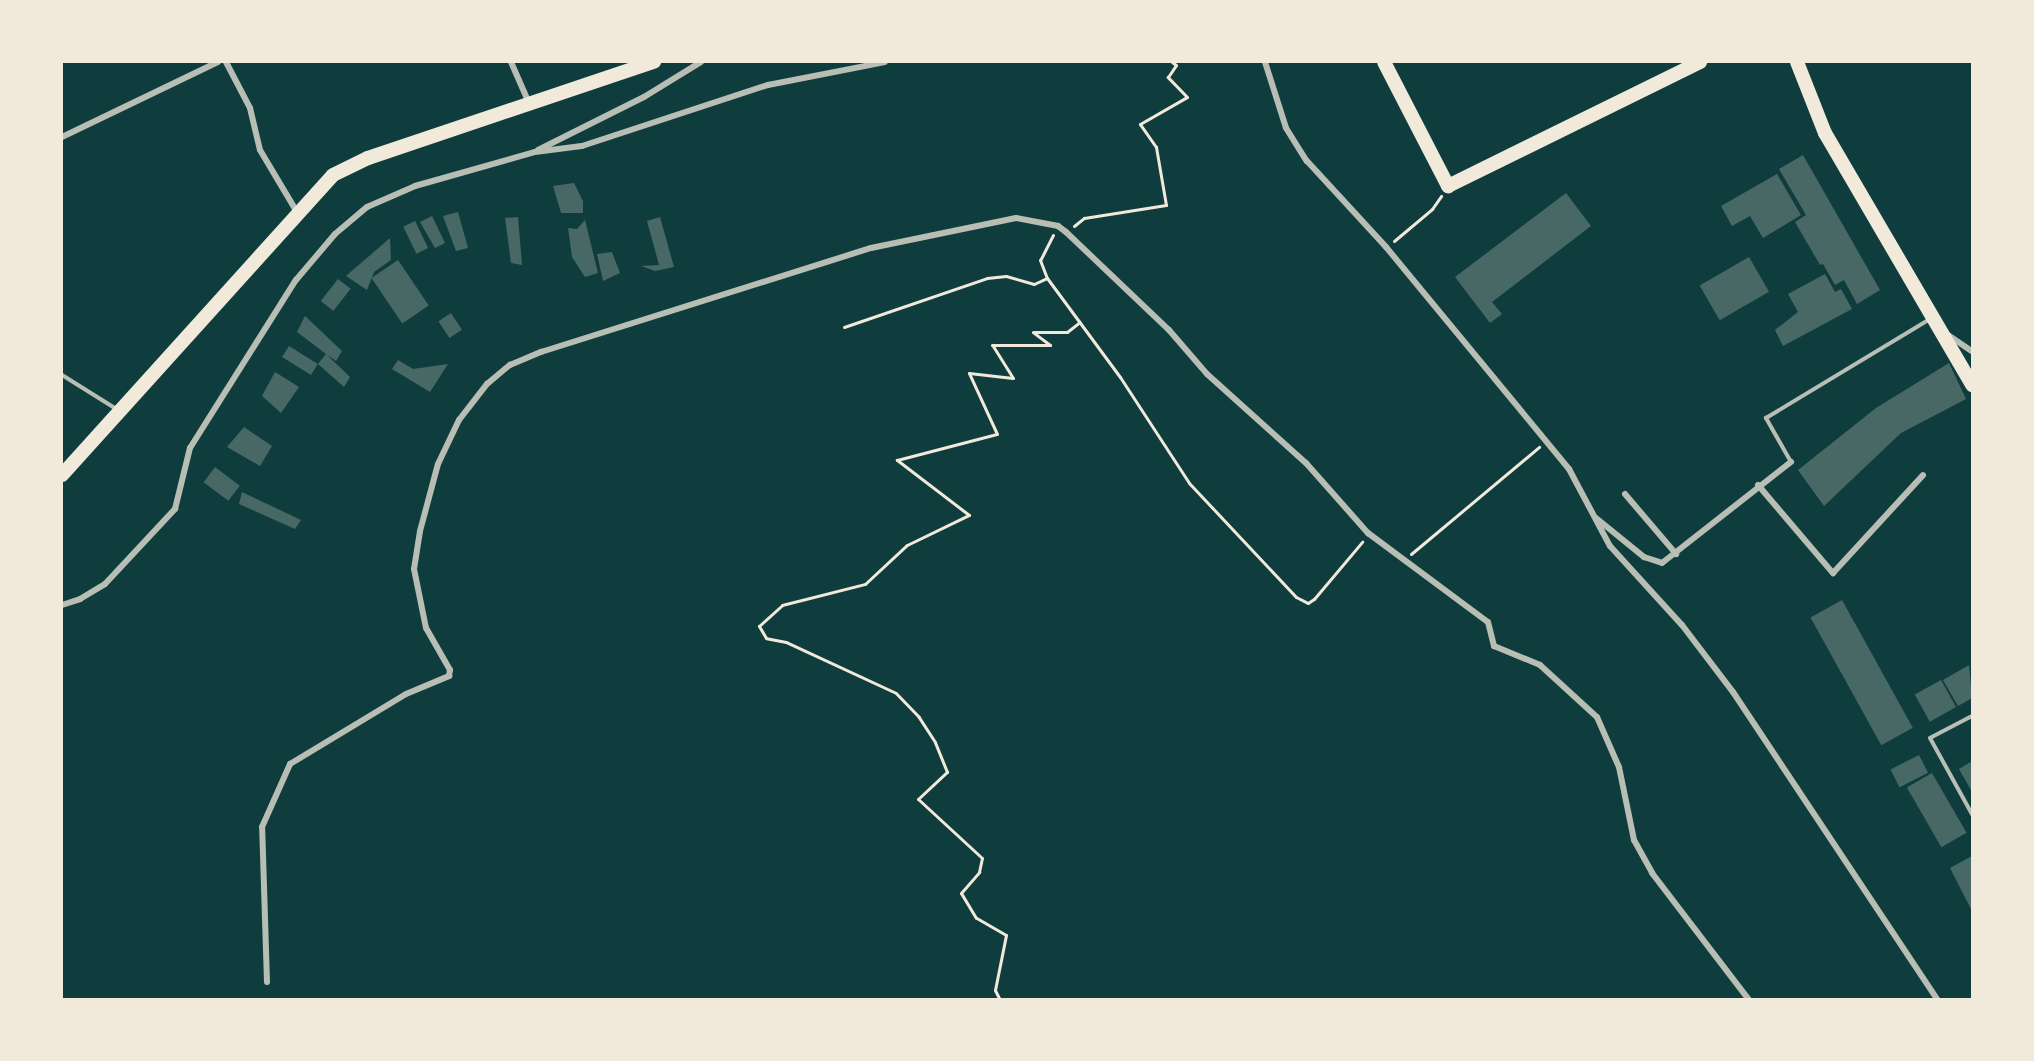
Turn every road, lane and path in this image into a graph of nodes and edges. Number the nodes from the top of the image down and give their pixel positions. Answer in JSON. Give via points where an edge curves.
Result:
{"nodes":[{"id":1,"x":218,"y":62,"type":"edge"},
{"id":2,"x":226,"y":62,"type":"edge"},
{"id":3,"x":511,"y":62,"type":"edge"},
{"id":4,"x":654,"y":62,"type":"edge"},
{"id":5,"x":701,"y":62,"type":"edge"},
{"id":6,"x":885,"y":62,"type":"edge"},
{"id":7,"x":1172,"y":62,"type":"edge"},
{"id":8,"x":1265,"y":62,"type":"edge"},
{"id":9,"x":1384,"y":62,"type":"edge"},
{"id":10,"x":1700,"y":62,"type":"edge"},
{"id":11,"x":1797,"y":62,"type":"edge"},
{"id":12,"x":529,"y":103,"type":"junction"},
{"id":13,"x":62,"y":137,"type":"edge"},
{"id":14,"x":535,"y":152,"type":"junction"},
{"id":15,"x":1448,"y":186,"type":"junction"},
{"id":16,"x":297,"y":213,"type":"junction"},
{"id":17,"x":1058,"y":226,"type":"junction"},
{"id":18,"x":1066,"y":232,"type":"junction"},
{"id":19,"x":1386,"y":248,"type":"junction"},
{"id":20,"x":1047,"y":278,"type":"junction"},
{"id":21,"x":1934,"y":317,"type":"junction"},
{"id":22,"x":1080,"y":322,"type":"junction"},
{"id":23,"x":844,"y":327,"type":"dead end"},
{"id":24,"x":1942,"y":332,"type":"junction"},
{"id":25,"x":1972,"y":351,"type":"edge"},
{"id":26,"x":62,"y":375,"type":"edge"},
{"id":27,"x":1972,"y":385,"type":"edge"},
{"id":28,"x":121,"y":412,"type":"junction"},
{"id":29,"x":1545,"y":441,"type":"junction"},
{"id":30,"x":1791,"y":462,"type":"joint"},
{"id":31,"x":62,"y":475,"type":"edge"},
{"id":32,"x":1923,"y":475,"type":"dead end"},
{"id":33,"x":1758,"y":485,"type":"junction"},
{"id":34,"x":1625,"y":494,"type":"dead end"},
{"id":35,"x":1593,"y":515,"type":"junction"},
{"id":36,"x":1368,"y":533,"type":"junction"},
{"id":37,"x":1677,"y":554,"type":"junction"},
{"id":38,"x":1403,"y":560,"type":"junction"},
{"id":39,"x":62,"y":605,"type":"edge"},
{"id":40,"x":1972,"y":716,"type":"edge"},
{"id":41,"x":1972,"y":814,"type":"edge"},
{"id":42,"x":267,"y":982,"type":"dead end"},
{"id":43,"x":1000,"y":999,"type":"edge"},
{"id":44,"x":1749,"y":999,"type":"edge"},
{"id":45,"x":1938,"y":999,"type":"edge"}],
"edges":[{"from":1,"to":13,"type":"street"},
{"from":2,"to":16,"type":"street","via":[[250,108],[260,150]]},
{"from":3,"to":12,"type":"street"},
{"from":4,"to":12,"type":"highway"},
{"from":5,"to":14,"type":"street"},
{"from":6,"to":14,"type":"street","via":[[768,85],[582,147]]},
{"from":7,"to":18,"type":"path","via":[[1176,65],[1168,77],[1187,97],[1140,124],[1156,147],[1166,205],[1084,219]]},
{"from":8,"to":19,"type":"street","via":[[1286,128],[1307,161]]},
{"from":9,"to":15,"type":"highway"},
{"from":10,"to":15,"type":"highway"},
{"from":11,"to":21,"type":"highway","via":[[1825,133]]},
{"from":12,"to":16,"type":"highway","via":[[368,158],[333,175]]},
{"from":14,"to":39,"type":"street","via":[[415,186],[367,207],[335,234],[296,280],[190,448],[175,509],[105,584]]},
{"from":15,"to":19,"type":"path","via":[[1432,209]]},
{"from":16,"to":28,"type":"highway"},
{"from":17,"to":18,"type":"street"},
{"from":17,"to":20,"type":"path","via":[[1040,260]]},
{"from":17,"to":42,"type":"street","via":[[1016,218],[871,248],[541,352],[510,365],[487,384],[459,420],[438,464],[416,560],[426,628],[450,676],[406,694],[290,764],[262,827]]},
{"from":18,"to":36,"type":"street","via":[[1169,330],[1207,374],[1306,463]]},
{"from":19,"to":29,"type":"street"},
{"from":20,"to":22,"type":"path"},
{"from":20,"to":23,"type":"path","via":[[1034,284],[1006,276],[987,278]]},
{"from":21,"to":24,"type":"highway"},
{"from":21,"to":30,"type":"lane","via":[[1766,418]]},
{"from":22,"to":36,"type":"path","via":[[1189,483],[1296,597],[1308,603],[1314,599]]},
{"from":22,"to":43,"type":"path","via":[[1067,332],[1033,332],[1050,345],[992,345],[1013,378],[969,373],[997,434],[897,460],[969,515],[907,545],[865,584],[782,605],[759,626],[766,638],[786,642],[896,693],[919,717],[947,772],[918,799],[982,858],[979,872],[961,892],[976,918],[1006,935],[995,990]]},
{"from":24,"to":25,"type":"street"},
{"from":24,"to":27,"type":"highway"},
{"from":26,"to":28,"type":"lane"},
{"from":28,"to":31,"type":"highway"},
{"from":29,"to":35,"type":"street","via":[[1569,469]]},
{"from":29,"to":38,"type":"path"},
{"from":30,"to":33,"type":"street"},
{"from":32,"to":33,"type":"street","via":[[1833,573]]},
{"from":33,"to":37,"type":"street"},
{"from":34,"to":37,"type":"street"},
{"from":35,"to":37,"type":"street","via":[[1657,563],[1671,560]]},
{"from":35,"to":45,"type":"street","via":[[1610,546],[1682,626],[1733,692]]},
{"from":36,"to":38,"type":"street"},
{"from":38,"to":44,"type":"street","via":[[1488,622],[1494,646],[1540,665],[1597,717],[1619,767],[1634,840]]},
{"from":40,"to":41,"type":"lane","via":[[1930,738]]}]}
